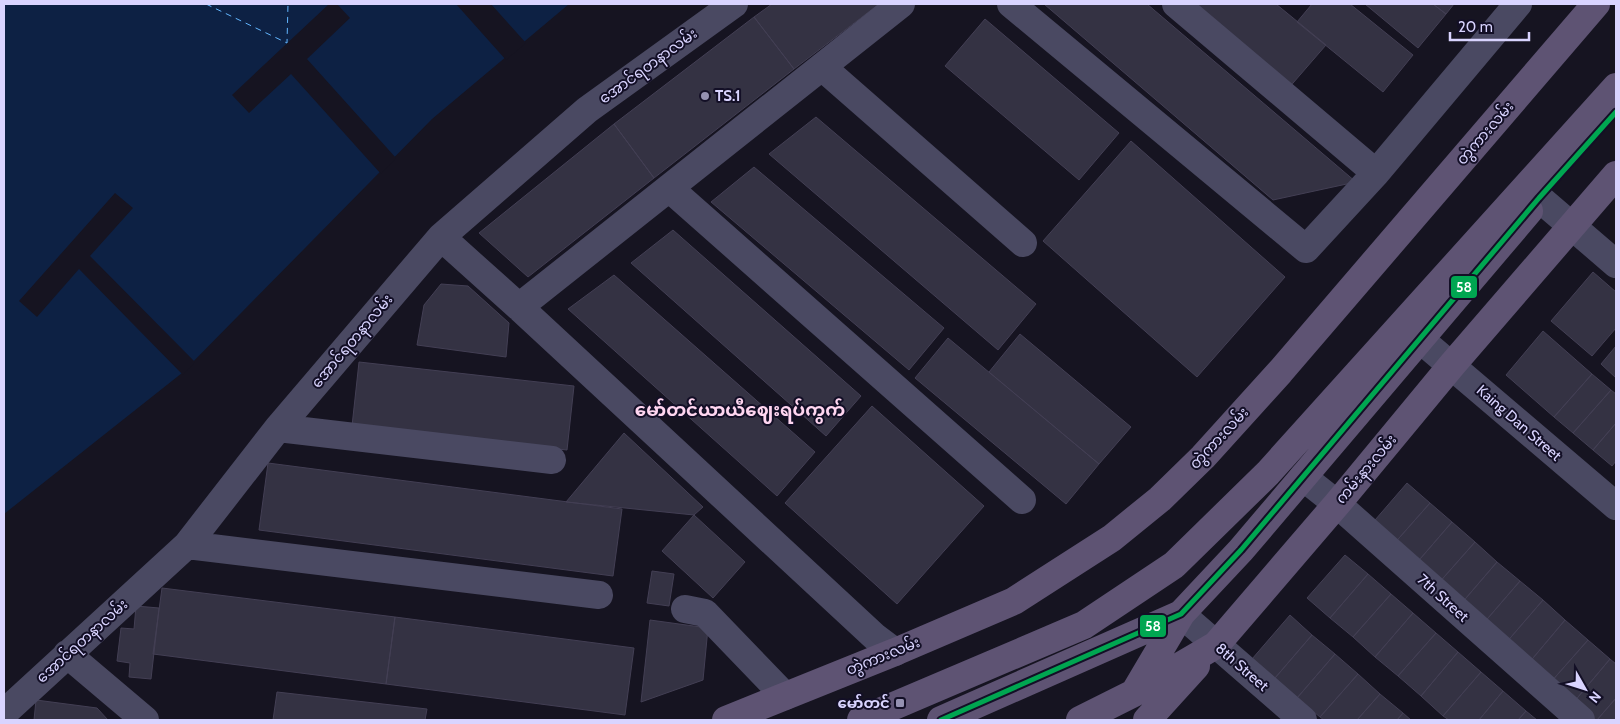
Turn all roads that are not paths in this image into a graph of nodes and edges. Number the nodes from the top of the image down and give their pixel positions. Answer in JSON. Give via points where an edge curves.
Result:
{"nodes":[{"id":1,"x":734,"y":4,"type":"edge"},
{"id":2,"x":901,"y":4,"type":"edge"},
{"id":3,"x":1010,"y":4,"type":"edge"},
{"id":4,"x":1176,"y":4,"type":"edge"},
{"id":5,"x":1518,"y":4,"type":"edge"},
{"id":6,"x":1596,"y":4,"type":"edge"},
{"id":7,"x":822,"y":67,"type":"junction"},
{"id":8,"x":1616,"y":87,"type":"edge"},
{"id":9,"x":1616,"y":112,"type":"edge"},
{"id":10,"x":1376,"y":173,"type":"junction"},
{"id":11,"x":1616,"y":175,"type":"edge"},
{"id":12,"x":669,"y":188,"type":"junction"},
{"id":13,"x":1539,"y":198,"type":"junction"},
{"id":14,"x":1571,"y":225,"type":"junction"},
{"id":15,"x":441,"y":237,"type":"junction"},
{"id":16,"x":1023,"y":242,"type":"dead end"},
{"id":17,"x":1616,"y":264,"type":"edge"},
{"id":18,"x":519,"y":307,"type":"junction"},
{"id":19,"x":1420,"y":340,"type":"junction"},
{"id":20,"x":1452,"y":365,"type":"junction"},
{"id":21,"x":278,"y":428,"type":"junction"},
{"id":22,"x":552,"y":460,"type":"dead end"},
{"id":23,"x":1303,"y":476,"type":"junction"},
{"id":24,"x":1022,"y":500,"type":"dead end"},
{"id":25,"x":1336,"y":504,"type":"junction"},
{"id":26,"x":1616,"y":506,"type":"edge"},
{"id":27,"x":187,"y":545,"type":"junction"},
{"id":28,"x":599,"y":595,"type":"dead end"},
{"id":29,"x":685,"y":609,"type":"dead end"},
{"id":30,"x":1181,"y":614,"type":"junction"},
{"id":31,"x":1216,"y":644,"type":"junction"},
{"id":32,"x":895,"y":652,"type":"junction"},
{"id":33,"x":68,"y":654,"type":"junction"},
{"id":34,"x":1134,"y":693,"type":"junction"},
{"id":35,"x":785,"y":696,"type":"junction"},
{"id":36,"x":4,"y":713,"type":"edge"},
{"id":37,"x":145,"y":720,"type":"edge"},
{"id":38,"x":726,"y":720,"type":"edge"},
{"id":39,"x":860,"y":720,"type":"edge"},
{"id":40,"x":941,"y":720,"type":"edge"},
{"id":41,"x":1080,"y":720,"type":"edge"},
{"id":42,"x":1111,"y":720,"type":"edge"},
{"id":43,"x":1147,"y":720,"type":"edge"},
{"id":44,"x":1303,"y":720,"type":"edge"},
{"id":45,"x":1581,"y":720,"type":"edge"}],
"edges":[{"from":1,"to":15,"type":"street","name":"အောင်ရတနာလမ်း","via":[[587,110]]},
{"from":2,"to":7,"type":"street"},
{"from":3,"to":10,"type":"street","via":[[1306,248]]},
{"from":4,"to":10,"type":"street"},
{"from":5,"to":10,"type":"street"},
{"from":6,"to":32,"type":"main road","name":"တွဲကားလမ်း","via":[[1280,372],[1160,499],[1112,538],[1014,602]]},
{"from":7,"to":12,"type":"street"},
{"from":7,"to":16,"type":"street"},
{"from":8,"to":39,"type":"main road","via":[[1268,473],[1174,565],[1084,625]]},
{"from":9,"to":13,"type":"main road"},
{"from":11,"to":14,"type":"main road","name":"ကမ်းနားလမ်း"},
{"from":12,"to":18,"type":"street"},
{"from":12,"to":24,"type":"street"},
{"from":13,"to":14,"type":"street"},
{"from":13,"to":19,"type":"main road"},
{"from":14,"to":17,"type":"street"},
{"from":14,"to":20,"type":"main road","name":"ကမ်းနားလမ်း"},
{"from":15,"to":18,"type":"street"},
{"from":15,"to":21,"type":"street","name":"အောင်ရတနာလမ်း"},
{"from":18,"to":32,"type":"street"},
{"from":19,"to":20,"type":"street","name":"Kaing Dan Street"},
{"from":19,"to":23,"type":"main road"},
{"from":20,"to":25,"type":"main road","name":"ကမ်းနားလမ်း"},
{"from":20,"to":26,"type":"street","name":"Kaing Dan Street"},
{"from":21,"to":22,"type":"street"},
{"from":21,"to":27,"type":"street","name":"အောင်ရတနာလမ်း"},
{"from":23,"to":25,"type":"street","name":"7th Street"},
{"from":23,"to":30,"type":"main road","via":[[1241,550]]},
{"from":25,"to":31,"type":"main road","name":"ကမ်းနားလမ်း"},
{"from":25,"to":45,"type":"street","name":"7th Street"},
{"from":27,"to":28,"type":"street"},
{"from":27,"to":33,"type":"street","name":"အောင်ရတနာလမ်း"},
{"from":29,"to":35,"type":"street","via":[[704,613]]},
{"from":30,"to":31,"type":"street","name":"8th Street"},
{"from":30,"to":34,"type":"main road"},
{"from":30,"to":40,"type":"main road"},
{"from":31,"to":34,"type":"main road","name":"ကမ်းနားလမ်း"},
{"from":31,"to":43,"type":"main road"},
{"from":31,"to":44,"type":"street","name":"8th Street"},
{"from":32,"to":35,"type":"main road","name":"တွဲကားလမ်း"},
{"from":33,"to":36,"type":"street","name":"အောင်ရတနာလမ်း"},
{"from":33,"to":37,"type":"street"},
{"from":34,"to":41,"type":"main road","name":"ကမ်းနားလမ်း"},
{"from":34,"to":42,"type":"main road"},
{"from":35,"to":38,"type":"main road","name":"တွဲကားလမ်း"}]}
